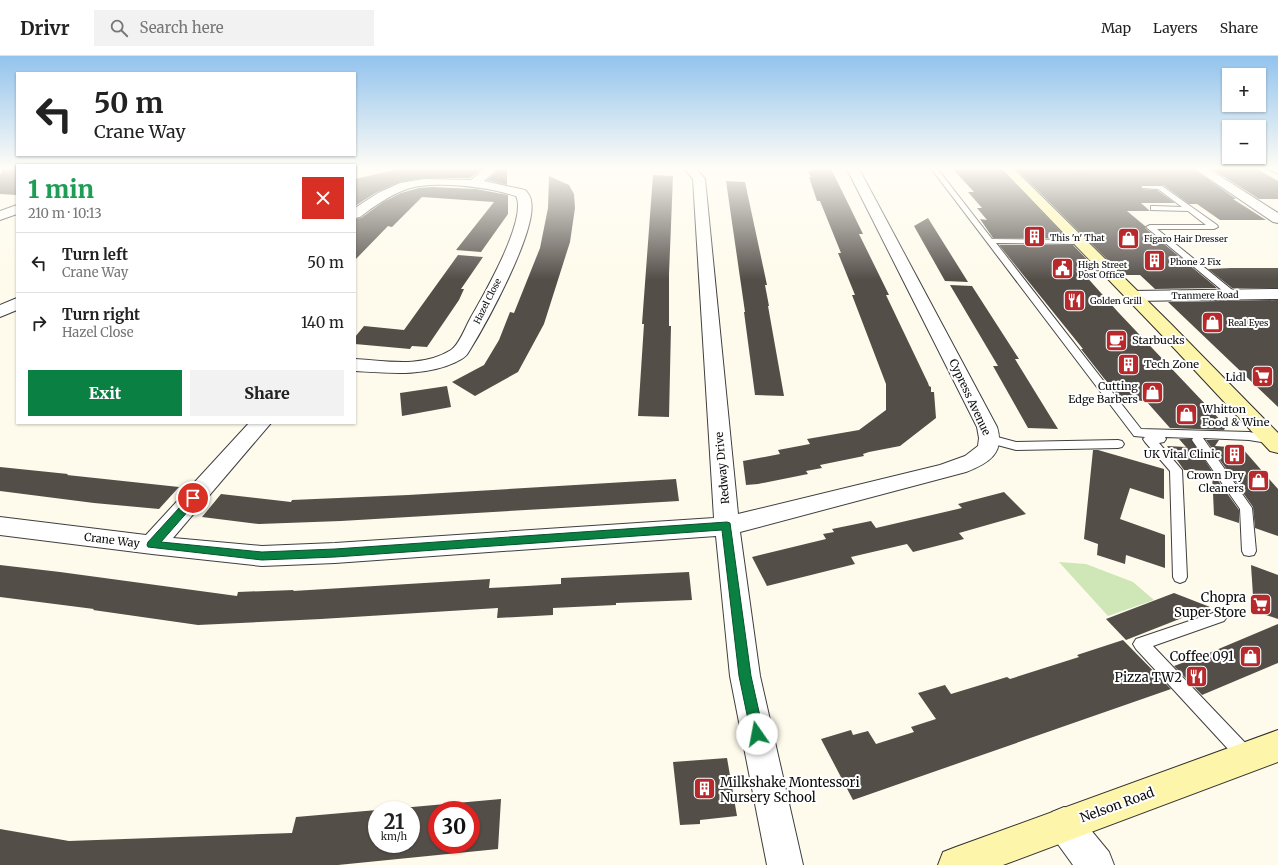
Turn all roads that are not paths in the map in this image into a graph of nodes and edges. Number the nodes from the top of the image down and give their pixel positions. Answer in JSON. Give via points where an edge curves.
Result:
{"nodes":[{"id":1,"x":370,"y":205,"type":"edge"},
{"id":2,"x":526,"y":205,"type":"edge"},
{"id":3,"x":701,"y":205,"type":"edge"},
{"id":4,"x":872,"y":205,"type":"edge"},
{"id":5,"x":963,"y":205,"type":"edge"},
{"id":6,"x":1043,"y":205,"type":"edge"},
{"id":7,"x":1183,"y":205,"type":"edge"},
{"id":8,"x":1256,"y":205,"type":"edge"},
{"id":9,"x":1154,"y":208,"type":"dead end"},
{"id":10,"x":16,"y":209,"type":"edge"},
{"id":11,"x":1189,"y":209,"type":"junction"},
{"id":12,"x":356,"y":213,"type":"edge"},
{"id":13,"x":0,"y":216,"type":"edge"},
{"id":14,"x":1278,"y":219,"type":"edge"},
{"id":15,"x":991,"y":241,"type":"junction"},
{"id":16,"x":1079,"y":242,"type":"junction"},
{"id":17,"x":1278,"y":294,"type":"edge"},
{"id":18,"x":1233,"y":295,"type":"junction"},
{"id":19,"x":1132,"y":296,"type":"junction"},
{"id":20,"x":16,"y":304,"type":"edge"},
{"id":21,"x":0,"y":312,"type":"edge"},
{"id":22,"x":356,"y":365,"type":"edge"},
{"id":23,"x":260,"y":424,"type":"edge"},
{"id":24,"x":990,"y":439,"type":"junction"},
{"id":25,"x":1274,"y":439,"type":"edge"},
{"id":26,"x":1198,"y":440,"type":"junction"},
{"id":27,"x":1118,"y":444,"type":"dead end"},
{"id":28,"x":0,"y":526,"type":"edge"},
{"id":29,"x":727,"y":526,"type":"junction"},
{"id":30,"x":152,"y":545,"type":"junction"},
{"id":31,"x":1249,"y":551,"type":"dead end"},
{"id":32,"x":1180,"y":577,"type":"dead end"},
{"id":33,"x":1219,"y":617,"type":"dead end"},
{"id":34,"x":1278,"y":746,"type":"edge"},
{"id":35,"x":1247,"y":757,"type":"junction"},
{"id":36,"x":1064,"y":824,"type":"junction"},
{"id":37,"x":785,"y":865,"type":"edge"},
{"id":38,"x":956,"y":865,"type":"edge"},
{"id":39,"x":1096,"y":865,"type":"edge"}],
"edges":[{"from":1,"to":12,"type":"street","name":"Hazel Close"},
{"from":2,"to":22,"type":"street","name":"Hazel Close","via":[[514,248],[459,353],[438,363],[408,368]]},
{"from":3,"to":29,"type":"street","name":"Redway Drive"},
{"from":4,"to":24,"type":"street","name":"Cypress Avenue","via":[[968,388]]},
{"from":5,"to":15,"type":"lane"},
{"from":6,"to":16,"type":"street"},
{"from":7,"to":11,"type":"lane"},
{"from":8,"to":14,"type":"street"},
{"from":9,"to":11,"type":"lane"},
{"from":10,"to":13,"type":"street"},
{"from":11,"to":18,"type":"lane","via":[[1214,227],[1150,227]]},
{"from":15,"to":16,"type":"lane"},
{"from":15,"to":25,"type":"lane","via":[[1138,433]]},
{"from":16,"to":19,"type":"street"},
{"from":17,"to":18,"type":"street","name":"Tranmere Road"},
{"from":18,"to":19,"type":"street","name":"Tranmere Road"},
{"from":19,"to":25,"type":"street"},
{"from":20,"to":21,"type":"street"},
{"from":23,"to":30,"type":"street"},
{"from":24,"to":27,"type":"lane","via":[[1016,446]]},
{"from":24,"to":29,"type":"street","name":"Cypress Avenue","via":[[984,453],[976,459],[945,471]]},
{"from":25,"to":26,"type":"lane","via":[[1254,443]]},
{"from":26,"to":31,"type":"lane","via":[[1246,508]]},
{"from":26,"to":32,"type":"lane","via":[[1149,439],[1176,470]]},
{"from":28,"to":30,"type":"street","name":"Crane Way"},
{"from":29,"to":30,"type":"street","name":"Crane Way","via":[[262,556]]},
{"from":29,"to":37,"type":"street","name":"Redway Drive","via":[[745,676]]},
{"from":33,"to":35,"type":"lane","via":[[1141,644]]},
{"from":34,"to":35,"type":"street","name":"Nelson Road"},
{"from":35,"to":36,"type":"street","name":"Nelson Road"},
{"from":36,"to":38,"type":"street","name":"Nelson Road"},
{"from":36,"to":39,"type":"street"}]}
